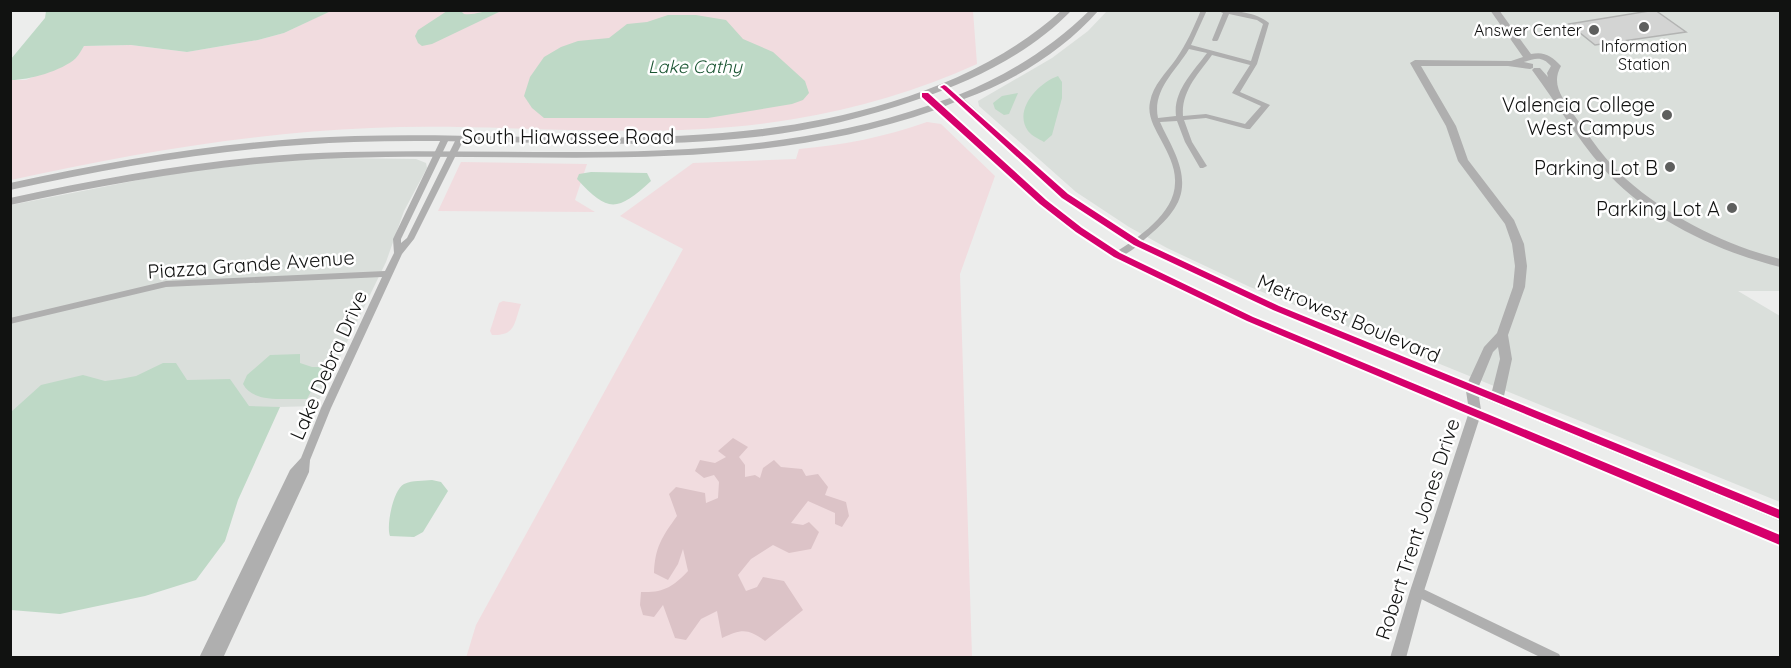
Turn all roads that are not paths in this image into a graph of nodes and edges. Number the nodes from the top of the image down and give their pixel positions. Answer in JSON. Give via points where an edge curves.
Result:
{"nodes":[{"id":1,"x":1068,"y":10,"type":"edge"},
{"id":2,"x":1095,"y":10,"type":"edge"},
{"id":3,"x":1204,"y":10,"type":"edge"},
{"id":4,"x":1219,"y":10,"type":"edge"},
{"id":5,"x":1494,"y":10,"type":"edge"},
{"id":6,"x":1227,"y":12,"type":"junction"},
{"id":7,"x":1513,"y":37,"type":"junction"},
{"id":8,"x":1215,"y":40,"type":"dead end"},
{"id":9,"x":1187,"y":46,"type":"junction"},
{"id":10,"x":1211,"y":52,"type":"junction"},
{"id":11,"x":1541,"y":56,"type":"junction"},
{"id":12,"x":1530,"y":63,"type":"junction"},
{"id":13,"x":1254,"y":64,"type":"junction"},
{"id":14,"x":1553,"y":71,"type":"junction"},
{"id":15,"x":944,"y":87,"type":"junction"},
{"id":16,"x":1553,"y":92,"type":"junction"},
{"id":17,"x":925,"y":94,"type":"junction"},
{"id":18,"x":956,"y":99,"type":"junction"},
{"id":19,"x":937,"y":107,"type":"junction"},
{"id":20,"x":1178,"y":118,"type":"junction"},
{"id":21,"x":1155,"y":120,"type":"junction"},
{"id":22,"x":780,"y":130,"type":"junction"},
{"id":23,"x":445,"y":139,"type":"junction"},
{"id":24,"x":460,"y":139,"type":"junction"},
{"id":25,"x":786,"y":145,"type":"junction"},
{"id":26,"x":436,"y":154,"type":"junction"},
{"id":27,"x":453,"y":154,"type":"junction"},
{"id":28,"x":1203,"y":166,"type":"dead end"},
{"id":29,"x":10,"y":187,"type":"edge"},
{"id":30,"x":10,"y":202,"type":"edge"},
{"id":31,"x":412,"y":205,"type":"junction"},
{"id":32,"x":427,"y":206,"type":"junction"},
{"id":33,"x":1137,"y":243,"type":"junction"},
{"id":34,"x":398,"y":253,"type":"junction"},
{"id":35,"x":1117,"y":255,"type":"junction"},
{"id":36,"x":1780,"y":263,"type":"edge"},
{"id":37,"x":389,"y":274,"type":"junction"},
{"id":38,"x":10,"y":321,"type":"edge"},
{"id":39,"x":1502,"y":335,"type":"junction"},
{"id":40,"x":1472,"y":388,"type":"junction"},
{"id":41,"x":1497,"y":399,"type":"junction"},
{"id":42,"x":1475,"y":413,"type":"junction"},
{"id":43,"x":305,"y":460,"type":"junction"},
{"id":44,"x":1780,"y":515,"type":"edge"},
{"id":45,"x":1780,"y":540,"type":"edge"},
{"id":46,"x":1417,"y":591,"type":"junction"},
{"id":47,"x":205,"y":657,"type":"edge"},
{"id":48,"x":217,"y":657,"type":"edge"},
{"id":49,"x":1398,"y":657,"type":"edge"},
{"id":50,"x":1555,"y":657,"type":"edge"}],
"edges":[{"from":1,"to":15,"type":"street","name":"South Hiawassee Road","via":[[1005,60]]},
{"from":2,"to":18,"type":"street","name":"South Hiawassee Road","via":[[1053,49],[1024,69]]},
{"from":3,"to":9,"type":"street"},
{"from":4,"to":6,"type":"street"},
{"from":5,"to":7,"type":"street"},
{"from":6,"to":8,"type":"street"},
{"from":6,"to":13,"type":"street","via":[[1266,23]]},
{"from":7,"to":11,"type":"street"},
{"from":7,"to":12,"type":"street"},
{"from":9,"to":10,"type":"street"},
{"from":9,"to":21,"type":"street","via":[[1159,87],[1154,100]]},
{"from":10,"to":13,"type":"street"},
{"from":10,"to":20,"type":"street","via":[[1178,101]]},
{"from":11,"to":12,"type":"street"},
{"from":11,"to":14,"type":"street","via":[[1554,63]]},
{"from":12,"to":14,"type":"street"},
{"from":12,"to":16,"type":"street"},
{"from":12,"to":39,"type":"street","via":[[1416,63],[1451,126],[1463,161],[1510,222],[1518,244],[1519,287]]},
{"from":13,"to":20,"type":"street","via":[[1236,93],[1266,105],[1250,126],[1243,128],[1206,116]]},
{"from":14,"to":16,"type":"street"},
{"from":15,"to":17,"type":"street","name":"South Hiawassee Road"},
{"from":15,"to":18,"type":"street","name":"Metrowest Boulevard"},
{"from":16,"to":36,"type":"street","via":[[1608,168],[1638,195],[1724,244]]},
{"from":17,"to":19,"type":"street","name":"Metrowest Boulevard"},
{"from":17,"to":22,"type":"street","name":"South Hiawassee Road","via":[[846,118]]},
{"from":18,"to":19,"type":"street","name":"South Hiawassee Road"},
{"from":18,"to":33,"type":"street","name":"Metrowest Boulevard","via":[[1065,195]]},
{"from":19,"to":25,"type":"street","name":"South Hiawassee Road","via":[[840,136]]},
{"from":19,"to":35,"type":"street","name":"Metrowest Boulevard","via":[[1043,201]]},
{"from":20,"to":21,"type":"street"},
{"from":20,"to":28,"type":"street"},
{"from":21,"to":33,"type":"street","via":[[1176,162],[1179,196],[1172,210]]},
{"from":22,"to":24,"type":"street","name":"South Hiawassee Road","via":[[693,139]]},
{"from":22,"to":25,"type":"street"},
{"from":23,"to":24,"type":"street","name":"South Hiawassee Road"},
{"from":23,"to":26,"type":"street","name":"Lake Debra Drive"},
{"from":23,"to":29,"type":"street","name":"South Hiawassee Road","via":[[353,139],[238,148],[120,164]]},
{"from":24,"to":27,"type":"street","name":"Lake Debra Drive"},
{"from":25,"to":27,"type":"street","name":"South Hiawassee Road","via":[[670,154]]},
{"from":26,"to":27,"type":"street","name":"South Hiawassee Road"},
{"from":26,"to":30,"type":"street","name":"South Hiawassee Road","via":[[286,158],[198,166]]},
{"from":26,"to":31,"type":"street","name":"Lake Debra Drive"},
{"from":27,"to":32,"type":"street","name":"Lake Debra Drive"},
{"from":31,"to":32,"type":"street"},
{"from":31,"to":34,"type":"street","name":"Lake Debra Drive","via":[[397,239]]},
{"from":32,"to":34,"type":"street","name":"Lake Debra Drive"},
{"from":33,"to":35,"type":"street"},
{"from":33,"to":40,"type":"street","name":"Metrowest Boulevard","via":[[1275,308]]},
{"from":34,"to":37,"type":"street","name":"Lake Debra Drive"},
{"from":35,"to":42,"type":"street","name":"Metrowest Boulevard","via":[[1250,319]]},
{"from":37,"to":38,"type":"street","name":"Piazza Grande Avenue","via":[[166,284]]},
{"from":37,"to":43,"type":"street","name":"Lake Debra Drive"},
{"from":39,"to":40,"type":"street","via":[[1488,350]]},
{"from":39,"to":41,"type":"street","via":[[1506,359]]},
{"from":40,"to":41,"type":"street","name":"Metrowest Boulevard"},
{"from":40,"to":42,"type":"street","name":"Robert Trent Jones Drive"},
{"from":41,"to":42,"type":"street","name":"Robert Trent Jones Drive"},
{"from":41,"to":44,"type":"street","name":"Metrowest Boulevard"},
{"from":42,"to":45,"type":"street","name":"Metrowest Boulevard"},
{"from":42,"to":46,"type":"street","name":"Robert Trent Jones Drive"},
{"from":43,"to":47,"type":"street","name":"Lake Debra Drive","via":[[294,473]]},
{"from":43,"to":48,"type":"street","name":"Lake Debra Drive","via":[[304,472]]},
{"from":46,"to":49,"type":"street","name":"Robert Trent Jones Drive"},
{"from":46,"to":50,"type":"street"}]}
